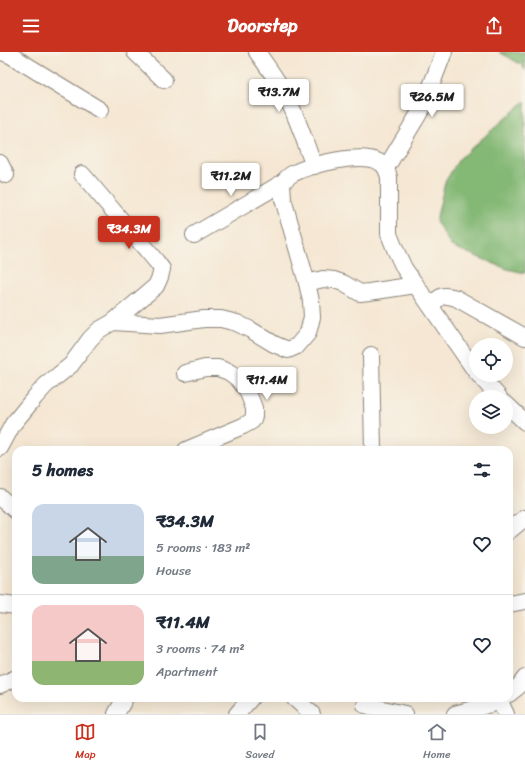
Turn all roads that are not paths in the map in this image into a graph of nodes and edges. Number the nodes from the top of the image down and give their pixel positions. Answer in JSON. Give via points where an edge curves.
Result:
{"nodes":[{"id":1,"x":2,"y":52,"type":"edge"},
{"id":2,"x":135,"y":52,"type":"edge"},
{"id":3,"x":257,"y":52,"type":"edge"},
{"id":4,"x":444,"y":52,"type":"edge"},
{"id":5,"x":164,"y":80,"type":"dead end"},
{"id":6,"x":100,"y":110,"type":"dead end"},
{"id":7,"x":314,"y":166,"type":"junction"},
{"id":8,"x":386,"y":168,"type":"junction"},
{"id":9,"x":82,"y":174,"type":"dead end"},
{"id":10,"x":282,"y":183,"type":"junction"},
{"id":11,"x":194,"y":235,"type":"dead end"},
{"id":12,"x":307,"y":283,"type":"junction"},
{"id":13,"x":416,"y":285,"type":"junction"},
{"id":14,"x":431,"y":306,"type":"junction"},
{"id":15,"x":113,"y":322,"type":"junction"},
{"id":16,"x":525,"y":337,"type":"edge"},
{"id":17,"x":371,"y":355,"type":"dead end"},
{"id":18,"x":469,"y":362,"type":"edge"},
{"id":19,"x":185,"y":373,"type":"dead end"},
{"id":20,"x":485,"y":382,"type":"edge"},
{"id":21,"x":493,"y":390,"type":"edge"},
{"id":22,"x":513,"y":411,"type":"edge"},
{"id":23,"x":525,"y":422,"type":"edge"},
{"id":24,"x":196,"y":446,"type":"edge"},
{"id":25,"x":373,"y":446,"type":"edge"},
{"id":26,"x":0,"y":448,"type":"edge"},
{"id":27,"x":0,"y":497,"type":"edge"},
{"id":28,"x":12,"y":508,"type":"edge"},
{"id":29,"x":525,"y":518,"type":"edge"},
{"id":30,"x":513,"y":528,"type":"edge"},
{"id":31,"x":525,"y":601,"type":"edge"},
{"id":32,"x":513,"y":603,"type":"edge"},
{"id":33,"x":0,"y":604,"type":"edge"},
{"id":34,"x":12,"y":606,"type":"edge"},
{"id":35,"x":525,"y":678,"type":"edge"},
{"id":36,"x":12,"y":680,"type":"edge"},
{"id":37,"x":0,"y":685,"type":"edge"},
{"id":38,"x":513,"y":693,"type":"edge"},
{"id":39,"x":123,"y":702,"type":"edge"},
{"id":40,"x":247,"y":702,"type":"edge"},
{"id":41,"x":298,"y":702,"type":"edge"},
{"id":42,"x":504,"y":702,"type":"edge"},
{"id":43,"x":365,"y":706,"type":"edge"},
{"id":44,"x":116,"y":714,"type":"edge"},
{"id":45,"x":236,"y":714,"type":"edge"},
{"id":46,"x":312,"y":714,"type":"edge"},
{"id":47,"x":405,"y":714,"type":"edge"},
{"id":48,"x":455,"y":714,"type":"edge"}],
"edges":[{"from":1,"to":6,"type":"street"},
{"from":2,"to":5,"type":"street"},
{"from":3,"to":7,"type":"street","via":[[287,98]]},
{"from":4,"to":8,"type":"street","via":[[423,107]]},
{"from":7,"to":8,"type":"street","via":[[353,158],[380,162]]},
{"from":7,"to":10,"type":"street","via":[[295,173]]},
{"from":8,"to":13,"type":"street","via":[[389,177],[390,234],[404,268]]},
{"from":9,"to":15,"type":"street","via":[[162,269],[156,286]]},
{"from":10,"to":11,"type":"street"},
{"from":10,"to":12,"type":"street","via":[[283,199]]},
{"from":12,"to":13,"type":"street","via":[[323,279],[334,280],[360,292]]},
{"from":12,"to":15,"type":"street","via":[[312,317],[308,333],[297,346],[288,350],[237,323],[221,319],[160,325]]},
{"from":13,"to":14,"type":"street"},
{"from":14,"to":16,"type":"street","via":[[439,297],[456,298]]},
{"from":14,"to":18,"type":"street"},
{"from":15,"to":26,"type":"street","via":[[99,330],[71,365],[35,397],[13,424]]},
{"from":17,"to":25,"type":"street"},
{"from":19,"to":24,"type":"street","via":[[205,368],[218,368],[229,372],[247,390],[254,408],[252,421]]},
{"from":20,"to":21,"type":"street"},
{"from":22,"to":23,"type":"street"},
{"from":27,"to":28,"type":"street"},
{"from":29,"to":30,"type":"street"},
{"from":31,"to":32,"type":"street"},
{"from":33,"to":34,"type":"street"},
{"from":35,"to":38,"type":"street"},
{"from":36,"to":37,"type":"street"},
{"from":39,"to":44,"type":"street"},
{"from":40,"to":45,"type":"street"},
{"from":41,"to":46,"type":"street"},
{"from":42,"to":48,"type":"street"},
{"from":43,"to":47,"type":"street"}]}
